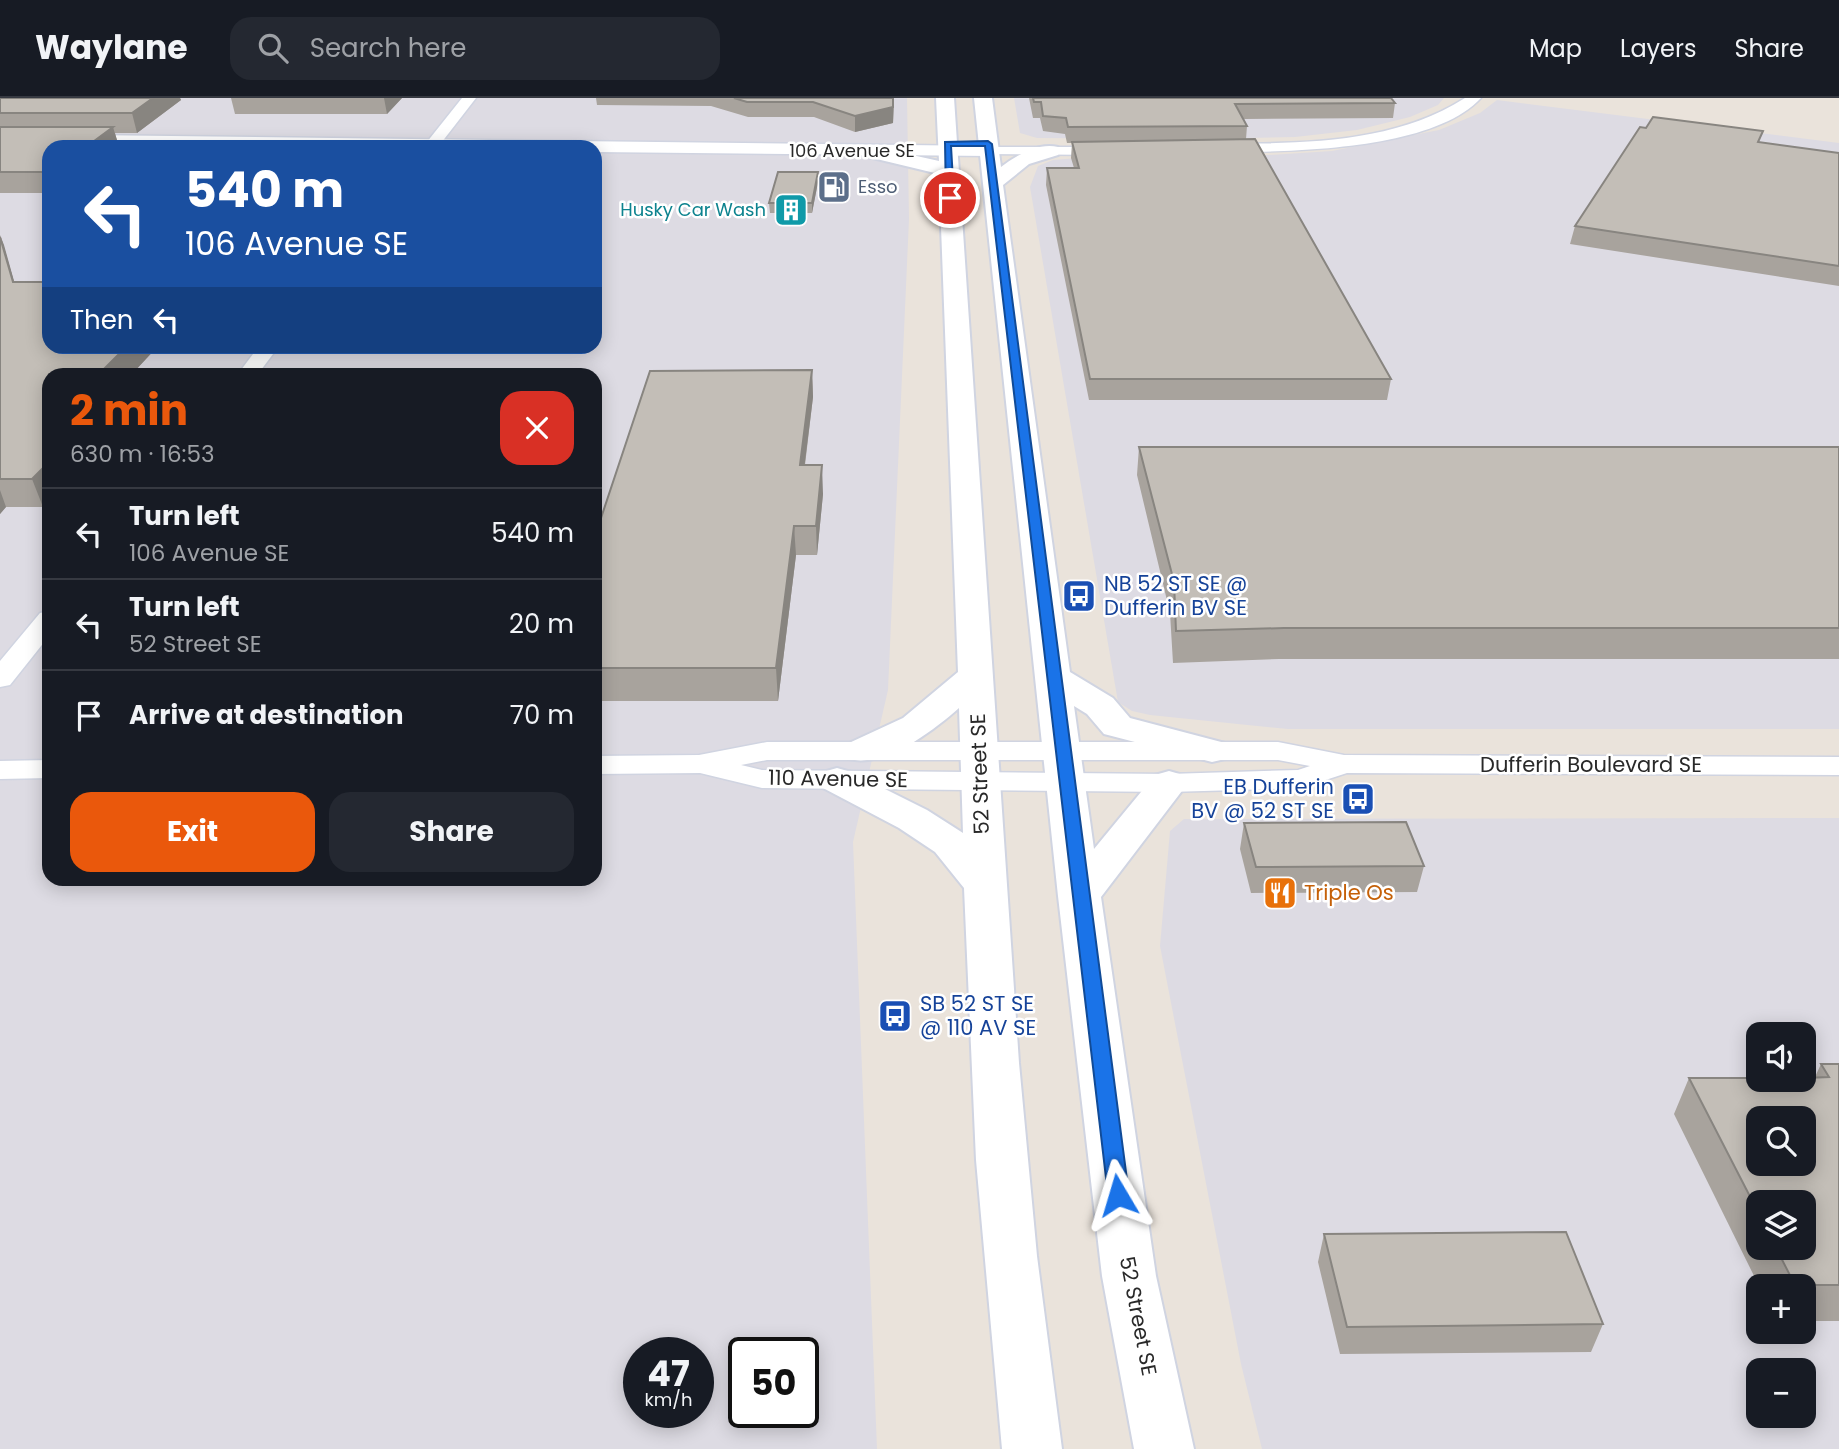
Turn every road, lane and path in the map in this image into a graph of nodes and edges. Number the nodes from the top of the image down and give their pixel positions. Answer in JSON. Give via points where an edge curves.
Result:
{"nodes":[{"id":1,"x":469,"y":98,"type":"edge"},
{"id":2,"x":983,"y":98,"type":"edge"},
{"id":3,"x":1474,"y":98,"type":"edge"},
{"id":4,"x":946,"y":107,"type":"edge"},
{"id":5,"x":0,"y":139,"type":"edge"},
{"id":6,"x":61,"y":140,"type":"edge"},
{"id":7,"x":435,"y":140,"type":"edge"},
{"id":8,"x":888,"y":144,"type":"junction"},
{"id":9,"x":602,"y":147,"type":"edge"},
{"id":10,"x":989,"y":147,"type":"junction"},
{"id":11,"x":715,"y":148,"type":"junction"},
{"id":12,"x":1201,"y":148,"type":"edge"},
{"id":13,"x":867,"y":151,"type":"joint"},
{"id":14,"x":1051,"y":151,"type":"junction"},
{"id":15,"x":948,"y":155,"type":"junction"},
{"id":16,"x":993,"y":183,"type":"junction"},
{"id":17,"x":264,"y":354,"type":"edge"},
{"id":18,"x":253,"y":368,"type":"edge"},
{"id":19,"x":42,"y":628,"type":"edge"},
{"id":20,"x":976,"y":675,"type":"junction"},
{"id":21,"x":1052,"y":677,"type":"junction"},
{"id":22,"x":0,"y":679,"type":"edge"},
{"id":23,"x":1212,"y":751,"type":"junction"},
{"id":24,"x":1343,"y":764,"type":"junction"},
{"id":25,"x":602,"y":765,"type":"edge"},
{"id":26,"x":849,"y":766,"type":"junction"},
{"id":27,"x":1839,"y":766,"type":"edge"},
{"id":28,"x":979,"y":767,"type":"junction"},
{"id":29,"x":1063,"y":767,"type":"junction"},
{"id":30,"x":42,"y":769,"type":"edge"},
{"id":31,"x":0,"y":770,"type":"edge"},
{"id":32,"x":1169,"y":783,"type":"junction"},
{"id":33,"x":984,"y":884,"type":"junction"},
{"id":34,"x":1079,"y":896,"type":"junction"},
{"id":35,"x":1032,"y":1449,"type":"edge"},
{"id":36,"x":1164,"y":1449,"type":"edge"}],
"edges":[{"from":1,"to":7,"type":"street"},
{"from":2,"to":10,"type":"main road","name":"52 Street SE"},
{"from":3,"to":12,"type":"street","via":[[1457,111],[1389,134],[1290,146]]},
{"from":4,"to":8,"type":"main road","via":[[928,131]]},
{"from":4,"to":15,"type":"main road","name":"52 Street SE"},
{"from":5,"to":6,"type":"street","name":"106 Avenue SE"},
{"from":8,"to":11,"type":"street","name":"106 Avenue SE"},
{"from":8,"to":15,"type":"street","name":"106 Avenue SE"},
{"from":9,"to":11,"type":"street","name":"106 Avenue SE"},
{"from":10,"to":14,"type":"street"},
{"from":10,"to":14,"type":"street","via":[[1125,148]]},
{"from":10,"to":15,"type":"street","name":"106 Avenue SE"},
{"from":10,"to":16,"type":"main road","name":"52 Street SE"},
{"from":11,"to":13,"type":"street","name":"106 Avenue SE"},
{"from":13,"to":15,"type":"main road","via":[[919,161]]},
{"from":14,"to":16,"type":"main road","via":[[1023,160]]},
{"from":15,"to":20,"type":"main road","name":"52 Street SE"},
{"from":16,"to":21,"type":"main road","name":"52 Street SE"},
{"from":17,"to":18,"type":"street"},
{"from":19,"to":22,"type":"street"},
{"from":20,"to":26,"type":"main road","via":[[916,726]]},
{"from":20,"to":28,"type":"main road","name":"52 Street SE"},
{"from":21,"to":23,"type":"main road","via":[[1100,706],[1117,726]]},
{"from":21,"to":29,"type":"main road","name":"52 Street SE"},
{"from":23,"to":24,"type":"street","name":"Dufferin Boulevard SE","via":[[1278,751]]},
{"from":23,"to":29,"type":"street","name":"Dufferin Boulevard SE"},
{"from":24,"to":27,"type":"street","name":"Dufferin Boulevard SE"},
{"from":24,"to":32,"type":"street","name":"Dufferin Boulevard SE","via":[[1301,779]]},
{"from":25,"to":26,"type":"street","name":"110 Avenue SE","via":[[699,764],[762,779]]},
{"from":26,"to":28,"type":"street","name":"110 Avenue SE"},
{"from":26,"to":33,"type":"main road","via":[[949,843]]},
{"from":28,"to":29,"type":"street","name":"Dufferin Boulevard SE"},
{"from":28,"to":33,"type":"main road","name":"52 Street SE"},
{"from":29,"to":32,"type":"street","name":"Dufferin Boulevard SE"},
{"from":29,"to":34,"type":"main road","name":"52 Street SE"},
{"from":30,"to":31,"type":"street"},
{"from":32,"to":34,"type":"main road"},
{"from":33,"to":35,"type":"main road","name":"52 Street SE","via":[[1016,1334]]},
{"from":34,"to":36,"type":"main road","name":"52 Street SE","via":[[1129,1276]]}]}
